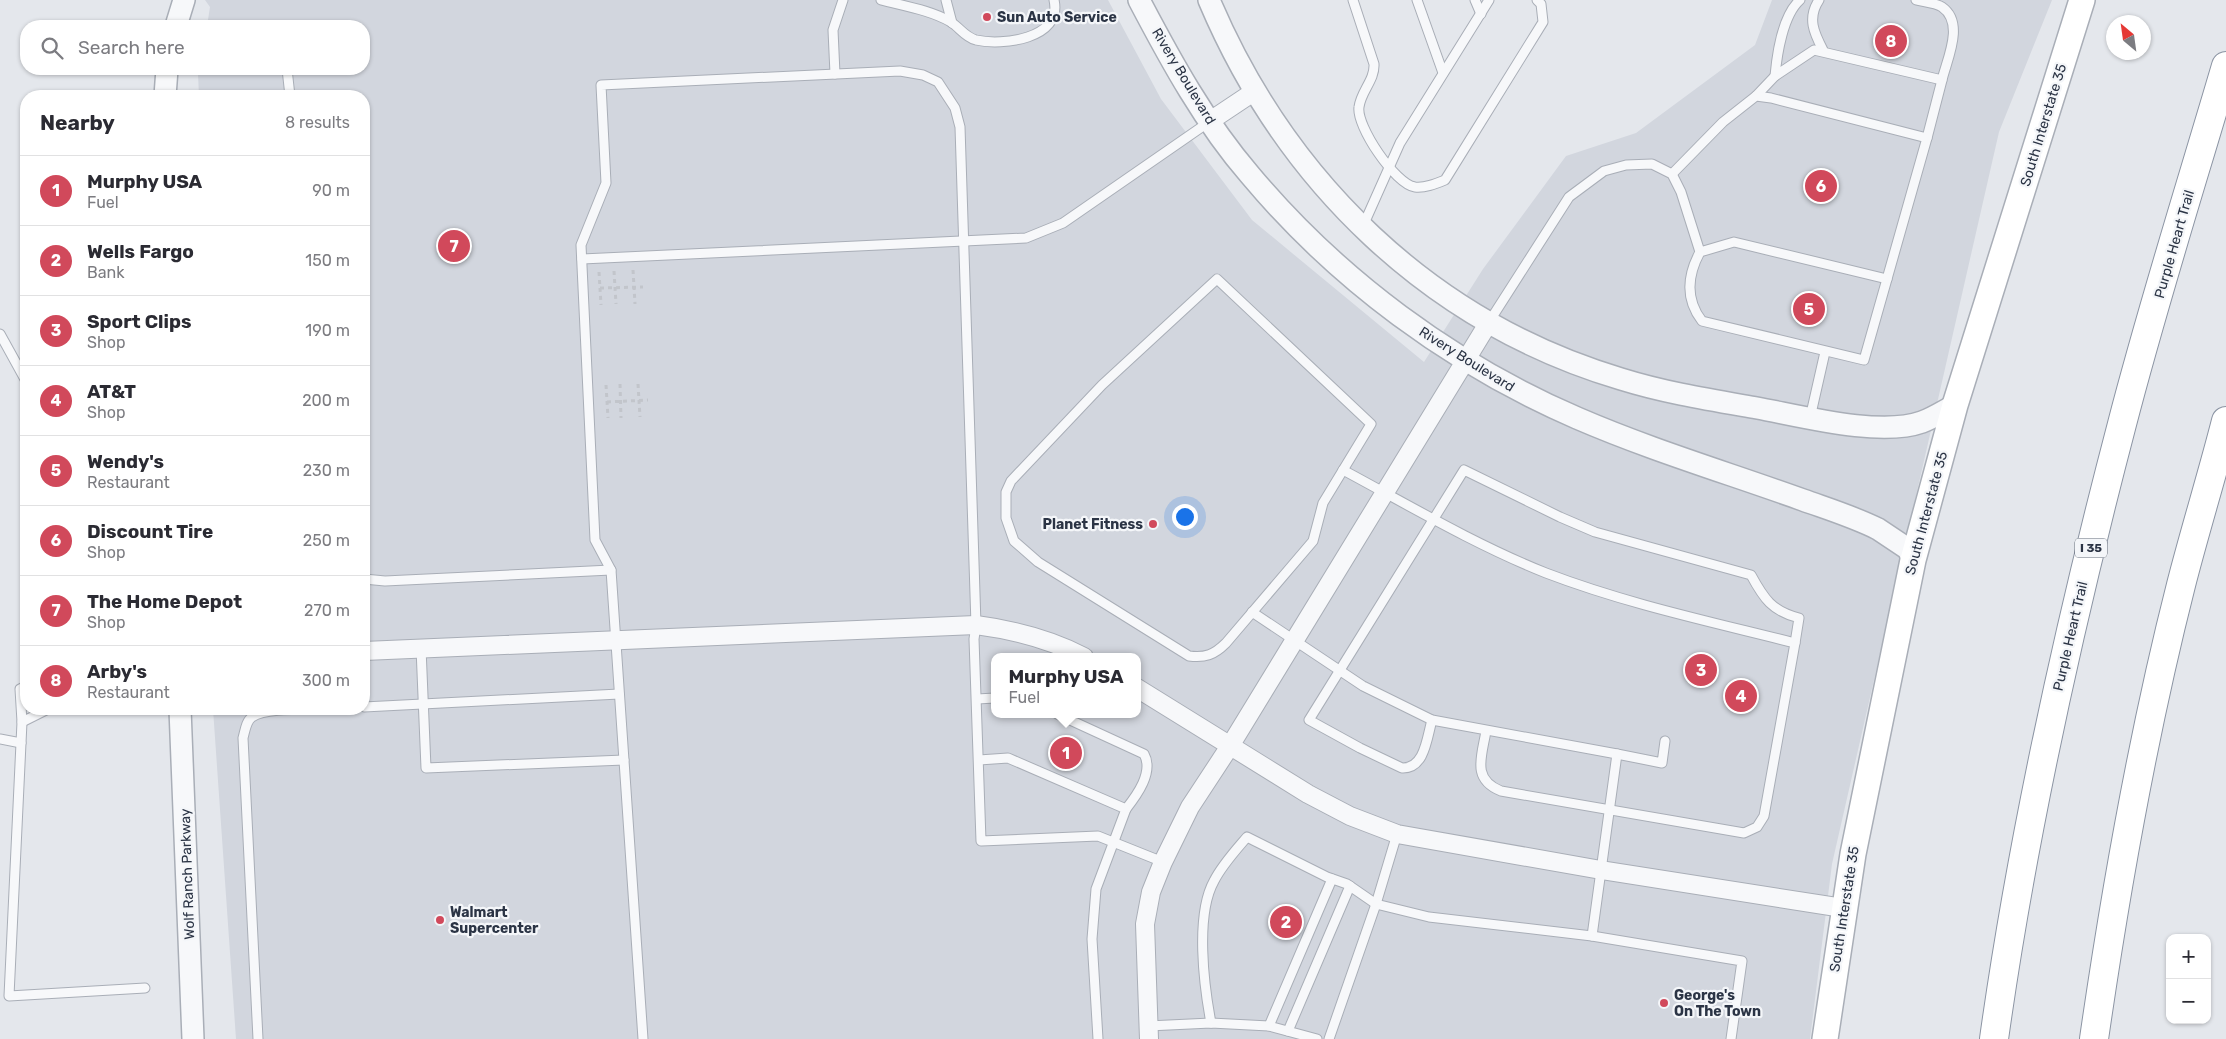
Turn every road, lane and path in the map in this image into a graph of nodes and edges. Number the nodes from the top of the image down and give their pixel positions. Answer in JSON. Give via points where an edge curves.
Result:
{"nodes":[{"id":1,"x":184,"y":0,"type":"edge"},
{"id":2,"x":844,"y":0,"type":"edge"},
{"id":3,"x":881,"y":0,"type":"edge"},
{"id":4,"x":946,"y":0,"type":"edge"},
{"id":5,"x":1054,"y":0,"type":"edge"},
{"id":6,"x":1140,"y":0,"type":"edge"},
{"id":7,"x":1209,"y":0,"type":"edge"},
{"id":8,"x":1353,"y":0,"type":"edge"},
{"id":9,"x":1417,"y":0,"type":"edge"},
{"id":10,"x":1475,"y":0,"type":"edge"},
{"id":11,"x":1489,"y":0,"type":"edge"},
{"id":12,"x":1537,"y":0,"type":"edge"},
{"id":13,"x":1800,"y":0,"type":"edge"},
{"id":14,"x":1819,"y":0,"type":"edge"},
{"id":15,"x":1916,"y":0,"type":"edge"},
{"id":16,"x":2081,"y":1,"type":"edge"},
{"id":17,"x":1481,"y":14,"type":"junction"},
{"id":18,"x":178,"y":20,"type":"edge"},
{"id":19,"x":952,"y":23,"type":"junction"},
{"id":20,"x":1823,"y":50,"type":"junction"},
{"id":21,"x":2226,"y":66,"type":"edge"},
{"id":22,"x":1443,"y":73,"type":"junction"},
{"id":23,"x":834,"y":74,"type":"junction"},
{"id":24,"x":167,"y":75,"type":"edge"},
{"id":25,"x":288,"y":75,"type":"edge"},
{"id":26,"x":1775,"y":76,"type":"junction"},
{"id":27,"x":1942,"y":80,"type":"junction"},
{"id":28,"x":165,"y":90,"type":"edge"},
{"id":29,"x":289,"y":90,"type":"edge"},
{"id":30,"x":1255,"y":91,"type":"junction"},
{"id":31,"x":1756,"y":96,"type":"junction"},
{"id":32,"x":1210,"y":121,"type":"junction"},
{"id":33,"x":1928,"y":138,"type":"junction"},
{"id":34,"x":1390,"y":168,"type":"junction"},
{"id":35,"x":1672,"y":174,"type":"junction"},
{"id":36,"x":1362,"y":229,"type":"junction"},
{"id":37,"x":965,"y":242,"type":"junction"},
{"id":38,"x":1700,"y":252,"type":"junction"},
{"id":39,"x":582,"y":259,"type":"junction"},
{"id":40,"x":633,"y":270,"type":"dead end"},
{"id":41,"x":599,"y":271,"type":"dead end"},
{"id":42,"x":614,"y":271,"type":"dead end"},
{"id":43,"x":1887,"y":279,"type":"junction"},
{"id":44,"x":634,"y":287,"type":"junction"},
{"id":45,"x":643,"y":287,"type":"dead end"},
{"id":46,"x":600,"y":288,"type":"junction"},
{"id":47,"x":615,"y":288,"type":"junction"},
{"id":48,"x":616,"y":304,"type":"dead end"},
{"id":49,"x":635,"y":304,"type":"dead end"},
{"id":50,"x":601,"y":305,"type":"dead end"},
{"id":51,"x":1489,"y":322,"type":"junction"},
{"id":52,"x":0,"y":334,"type":"edge"},
{"id":53,"x":1825,"y":352,"type":"junction"},
{"id":54,"x":1466,"y":360,"type":"junction"},
{"id":55,"x":20,"y":371,"type":"edge"},
{"id":56,"x":620,"y":384,"type":"dead end"},
{"id":57,"x":638,"y":384,"type":"dead end"},
{"id":58,"x":606,"y":385,"type":"dead end"},
{"id":59,"x":639,"y":400,"type":"junction"},
{"id":60,"x":648,"y":400,"type":"dead end"},
{"id":61,"x":620,"y":401,"type":"junction"},
{"id":62,"x":607,"y":402,"type":"junction"},
{"id":63,"x":1955,"y":405,"type":"junction"},
{"id":64,"x":640,"y":417,"type":"dead end"},
{"id":65,"x":608,"y":418,"type":"dead end"},
{"id":66,"x":621,"y":418,"type":"dead end"},
{"id":67,"x":1810,"y":418,"type":"junction"},
{"id":68,"x":2226,"y":421,"type":"edge"},
{"id":69,"x":1343,"y":470,"type":"junction"},
{"id":70,"x":1385,"y":493,"type":"junction"},
{"id":71,"x":1434,"y":520,"type":"junction"},
{"id":72,"x":1913,"y":560,"type":"junction"},
{"id":73,"x":611,"y":570,"type":"junction"},
{"id":74,"x":370,"y":580,"type":"edge"},
{"id":75,"x":1252,"y":612,"type":"junction"},
{"id":76,"x":976,"y":625,"type":"junction"},
{"id":77,"x":616,"y":639,"type":"junction"},
{"id":78,"x":1294,"y":641,"type":"junction"},
{"id":79,"x":1795,"y":644,"type":"junction"},
{"id":80,"x":421,"y":648,"type":"junction"},
{"id":81,"x":370,"y":651,"type":"edge"},
{"id":82,"x":1075,"y":653,"type":"edge"},
{"id":83,"x":1339,"y":671,"type":"junction"},
{"id":84,"x":1141,"y":690,"type":"edge"},
{"id":85,"x":619,"y":694,"type":"junction"},
{"id":86,"x":991,"y":698,"type":"edge"},
{"id":87,"x":976,"y":699,"type":"junction"},
{"id":88,"x":424,"y":704,"type":"junction"},
{"id":89,"x":370,"y":707,"type":"edge"},
{"id":90,"x":22,"y":715,"type":"edge"},
{"id":91,"x":36,"y":715,"type":"edge"},
{"id":92,"x":180,"y":715,"type":"edge"},
{"id":93,"x":257,"y":715,"type":"edge"},
{"id":94,"x":1066,"y":718,"type":"edge"},
{"id":95,"x":1432,"y":720,"type":"junction"},
{"id":96,"x":22,"y":722,"type":"junction"},
{"id":97,"x":1486,"y":731,"type":"junction"},
{"id":98,"x":0,"y":739,"type":"edge"},
{"id":99,"x":1665,"y":741,"type":"dead end"},
{"id":100,"x":21,"y":743,"type":"junction"},
{"id":101,"x":1230,"y":746,"type":"junction"},
{"id":102,"x":1617,"y":754,"type":"junction"},
{"id":103,"x":624,"y":760,"type":"junction"},
{"id":104,"x":979,"y":760,"type":"junction"},
{"id":105,"x":1126,"y":809,"type":"junction"},
{"id":106,"x":1609,"y":811,"type":"junction"},
{"id":107,"x":1397,"y":834,"type":"junction"},
{"id":108,"x":1113,"y":842,"type":"junction"},
{"id":109,"x":1163,"y":862,"type":"junction"},
{"id":110,"x":1601,"y":870,"type":"junction"},
{"id":111,"x":1332,"y":878,"type":"junction"},
{"id":112,"x":1350,"y":886,"type":"junction"},
{"id":113,"x":1376,"y":904,"type":"junction"},
{"id":114,"x":1843,"y":908,"type":"junction"},
{"id":115,"x":1592,"y":936,"type":"junction"},
{"id":116,"x":145,"y":988,"type":"dead end"},
{"id":117,"x":4,"y":996,"type":"edge"},
{"id":118,"x":1211,"y":1023,"type":"junction"},
{"id":119,"x":1269,"y":1026,"type":"junction"},
{"id":120,"x":1288,"y":1031,"type":"junction"},
{"id":121,"x":1149,"y":1033,"type":"edge"},
{"id":122,"x":193,"y":1039,"type":"edge"},
{"id":123,"x":258,"y":1039,"type":"edge"},
{"id":124,"x":643,"y":1039,"type":"edge"},
{"id":125,"x":1098,"y":1039,"type":"edge"},
{"id":126,"x":1317,"y":1039,"type":"edge"},
{"id":127,"x":1329,"y":1039,"type":"edge"},
{"id":128,"x":1731,"y":1039,"type":"edge"},
{"id":129,"x":1825,"y":1039,"type":"edge"},
{"id":130,"x":1994,"y":1039,"type":"edge"},
{"id":131,"x":2094,"y":1039,"type":"edge"}],
"edges":[{"from":1,"to":18,"type":"street"},
{"from":2,"to":23,"type":"lane","via":[[833,30]]},
{"from":3,"to":19,"type":"lane","via":[[927,12]]},
{"from":4,"to":19,"type":"lane"},
{"from":5,"to":19,"type":"lane","via":[[1056,13],[1051,23],[1024,39],[976,40]]},
{"from":6,"to":32,"type":"street","name":"Rivery Boulevard","via":[[1163,45]]},
{"from":7,"to":30,"type":"street"},
{"from":8,"to":34,"type":"lane","via":[[1374,64],[1358,108],[1360,119]]},
{"from":9,"to":22,"type":"lane"},
{"from":10,"to":17,"type":"lane"},
{"from":11,"to":17,"type":"lane"},
{"from":12,"to":34,"type":"lane","via":[[1541,4],[1543,22],[1445,180],[1432,186],[1414,187],[1400,180]]},
{"from":13,"to":26,"type":"lane","via":[[1792,7],[1777,57]]},
{"from":14,"to":20,"type":"lane","via":[[1811,25]]},
{"from":15,"to":27,"type":"lane","via":[[1941,6],[1955,28]]},
{"from":16,"to":63,"type":"main road","name":"South Interstate 35"},
{"from":17,"to":22,"type":"lane"},
{"from":20,"to":26,"type":"lane","via":[[1806,53]]},
{"from":20,"to":27,"type":"lane"},
{"from":21,"to":130,"type":"highway","name":"Purple Heart Trail","number":"I 35","via":[[2122,422],[2069,636],[2031,819]]},
{"from":22,"to":34,"type":"lane","via":[[1400,143]]},
{"from":23,"to":37,"type":"lane","via":[[912,72],[938,82],[950,97],[960,128]]},
{"from":23,"to":39,"type":"lane","via":[[601,85],[606,183],[581,245]]},
{"from":24,"to":28,"type":"street"},
{"from":25,"to":29,"type":"lane"},
{"from":26,"to":31,"type":"lane"},
{"from":27,"to":33,"type":"lane"},
{"from":30,"to":32,"type":"street"},
{"from":30,"to":36,"type":"street","via":[[1306,167]]},
{"from":31,"to":33,"type":"lane"},
{"from":31,"to":35,"type":"lane","via":[[1723,122]]},
{"from":32,"to":37,"type":"lane","via":[[1098,200],[1049,229],[1026,238]]},
{"from":32,"to":54,"type":"street","name":"Rivery Boulevard","via":[[1249,174],[1305,236],[1362,287]]},
{"from":33,"to":43,"type":"lane"},
{"from":34,"to":36,"type":"lane"},
{"from":35,"to":38,"type":"lane"},
{"from":35,"to":51,"type":"lane","via":[[1652,164],[1626,165],[1604,171],[1569,197]]},
{"from":36,"to":51,"type":"street","via":[[1417,275]]},
{"from":37,"to":39,"type":"lane"},
{"from":37,"to":76,"type":"lane"},
{"from":38,"to":43,"type":"lane","via":[[1734,242]]},
{"from":38,"to":53,"type":"lane","via":[[1692,267],[1689,283],[1692,308],[1702,321]]},
{"from":39,"to":73,"type":"lane","via":[[594,540]]},
{"from":40,"to":44,"type":"path"},
{"from":41,"to":46,"type":"path"},
{"from":42,"to":47,"type":"path"},
{"from":43,"to":53,"type":"lane","via":[[1864,360]]},
{"from":44,"to":45,"type":"path"},
{"from":44,"to":47,"type":"path"},
{"from":44,"to":49,"type":"path"},
{"from":46,"to":47,"type":"path"},
{"from":46,"to":50,"type":"path"},
{"from":47,"to":48,"type":"path"},
{"from":51,"to":54,"type":"street"},
{"from":51,"to":67,"type":"street","via":[[1543,350],[1621,379],[1666,392]]},
{"from":52,"to":55,"type":"lane"},
{"from":53,"to":67,"type":"lane"},
{"from":54,"to":70,"type":"street"},
{"from":54,"to":72,"type":"street","name":"Rivery Boulevard","via":[[1522,393],[1577,418],[1874,526],[1908,549]]},
{"from":56,"to":61,"type":"path"},
{"from":57,"to":59,"type":"path"},
{"from":58,"to":62,"type":"path"},
{"from":59,"to":60,"type":"path"},
{"from":59,"to":61,"type":"path"},
{"from":59,"to":64,"type":"path"},
{"from":61,"to":62,"type":"path"},
{"from":61,"to":66,"type":"path"},
{"from":62,"to":65,"type":"path"},
{"from":63,"to":67,"type":"street","via":[[1923,422],[1890,428]]},
{"from":63,"to":72,"type":"main road","name":"South Interstate 35"},
{"from":68,"to":131,"type":"highway","via":[[2181,586],[2136,785]]},
{"from":69,"to":70,"type":"lane"},
{"from":69,"to":75,"type":"lane","via":[[1323,503],[1313,541]]},
{"from":69,"to":75,"type":"lane","via":[[1371,424],[1217,278],[1102,385],[1011,480],[1006,492],[1006,518],[1014,541],[1038,562],[1189,656],[1203,658],[1216,653]]},
{"from":70,"to":71,"type":"lane"},
{"from":70,"to":78,"type":"street"},
{"from":71,"to":79,"type":"lane","via":[[1519,562],[1576,584]]},
{"from":71,"to":79,"type":"lane","via":[[1464,470],[1596,532],[1751,575],[1772,607],[1799,618]]},
{"from":71,"to":83,"type":"lane"},
{"from":72,"to":114,"type":"main road","name":"South Interstate 35"},
{"from":73,"to":74,"type":"lane"},
{"from":73,"to":77,"type":"lane"},
{"from":75,"to":78,"type":"lane"},
{"from":76,"to":77,"type":"street"},
{"from":76,"to":82,"type":"street","via":[[1042,639]]},
{"from":76,"to":87,"type":"lane"},
{"from":77,"to":80,"type":"street"},
{"from":77,"to":85,"type":"lane"},
{"from":78,"to":83,"type":"lane"},
{"from":78,"to":101,"type":"street"},
{"from":79,"to":106,"type":"lane","via":[[1764,816],[1757,827],[1744,833],[1726,832]]},
{"from":80,"to":81,"type":"street"},
{"from":80,"to":88,"type":"lane"},
{"from":83,"to":95,"type":"lane"},
{"from":83,"to":95,"type":"lane","via":[[1309,720],[1360,748],[1402,768],[1410,768],[1421,756]]},
{"from":84,"to":101,"type":"street"},
{"from":85,"to":88,"type":"lane"},
{"from":85,"to":103,"type":"lane"},
{"from":86,"to":87,"type":"lane"},
{"from":87,"to":104,"type":"lane"},
{"from":88,"to":89,"type":"lane"},
{"from":88,"to":103,"type":"lane","via":[[426,768]]},
{"from":90,"to":96,"type":"lane"},
{"from":91,"to":96,"type":"lane"},
{"from":92,"to":122,"type":"street","name":"Wolf Ranch Parkway"},
{"from":93,"to":123,"type":"lane","via":[[246,725],[243,738]]},
{"from":94,"to":105,"type":"lane","via":[[1144,754],[1148,767],[1136,796]]},
{"from":95,"to":97,"type":"lane"},
{"from":96,"to":100,"type":"lane"},
{"from":97,"to":102,"type":"lane"},
{"from":97,"to":106,"type":"lane","via":[[1480,770],[1490,787]]},
{"from":98,"to":100,"type":"lane"},
{"from":99,"to":102,"type":"lane","via":[[1662,763]]},
{"from":100,"to":117,"type":"lane"},
{"from":101,"to":107,"type":"street","via":[[1308,794],[1350,816]]},
{"from":101,"to":109,"type":"street","via":[[1190,807]]},
{"from":102,"to":106,"type":"lane"},
{"from":103,"to":124,"type":"lane"},
{"from":104,"to":105,"type":"lane","via":[[1008,758]]},
{"from":104,"to":108,"type":"lane","via":[[982,841],[1098,836]]},
{"from":105,"to":108,"type":"lane"},
{"from":106,"to":110,"type":"lane"},
{"from":107,"to":110,"type":"street"},
{"from":107,"to":113,"type":"lane"},
{"from":108,"to":109,"type":"lane"},
{"from":108,"to":125,"type":"lane","via":[[1096,889],[1092,939]]},
{"from":109,"to":121,"type":"street","via":[[1151,892],[1145,924]]},
{"from":110,"to":114,"type":"street"},
{"from":110,"to":115,"type":"lane"},
{"from":111,"to":112,"type":"lane"},
{"from":111,"to":118,"type":"lane","via":[[1247,837],[1213,882],[1205,912],[1203,958]]},
{"from":111,"to":119,"type":"lane"},
{"from":112,"to":113,"type":"lane"},
{"from":112,"to":120,"type":"lane"},
{"from":113,"to":115,"type":"lane","via":[[1429,917]]},
{"from":113,"to":127,"type":"lane"},
{"from":114,"to":129,"type":"main road","name":"South Interstate 35"},
{"from":115,"to":128,"type":"lane","via":[[1742,961]]},
{"from":116,"to":117,"type":"lane"},
{"from":118,"to":119,"type":"lane"},
{"from":118,"to":121,"type":"lane"},
{"from":119,"to":120,"type":"lane"},
{"from":120,"to":126,"type":"lane"}]}
